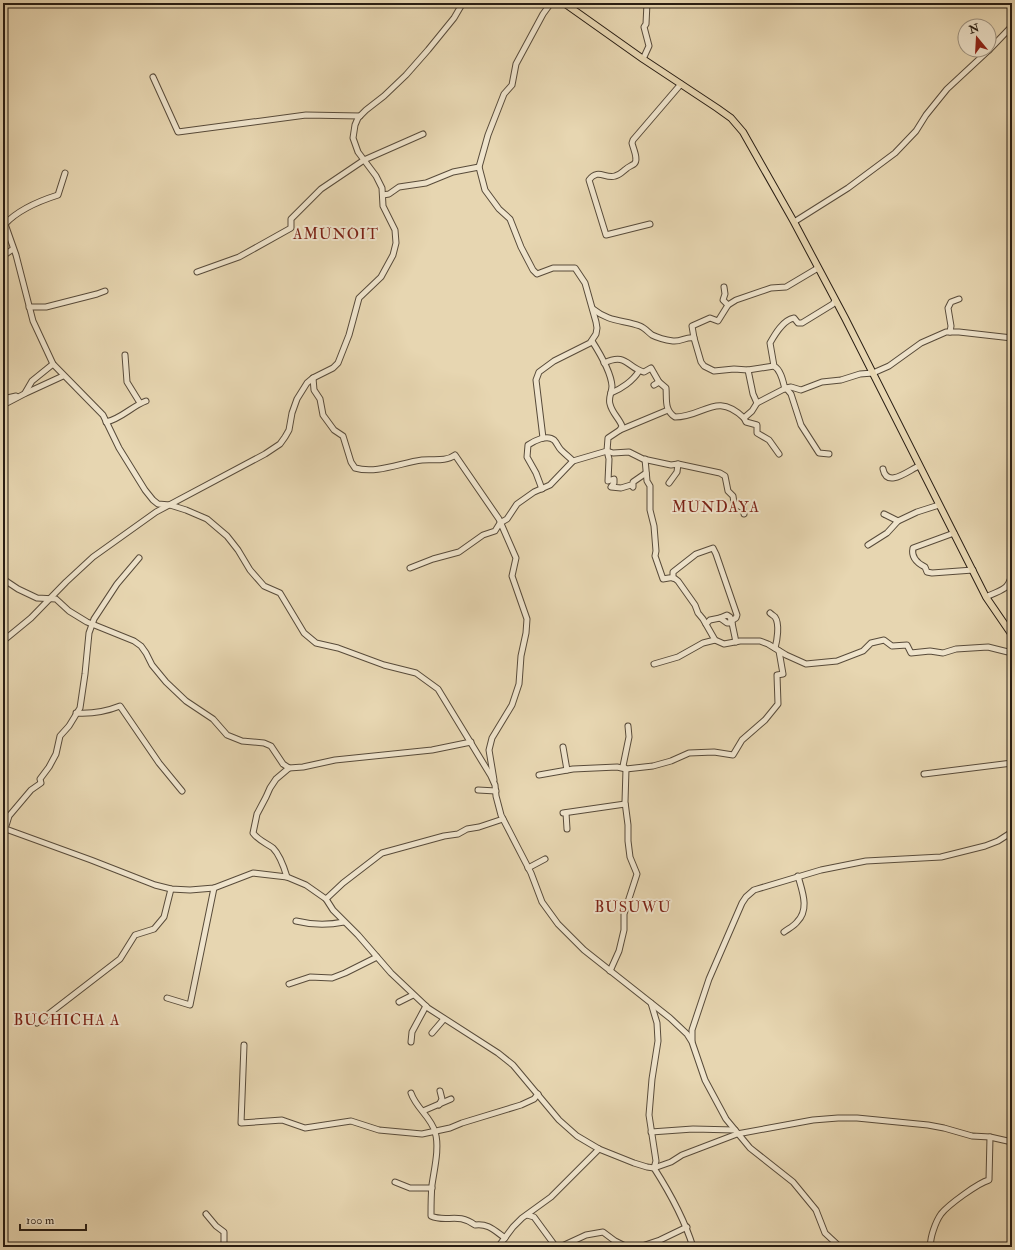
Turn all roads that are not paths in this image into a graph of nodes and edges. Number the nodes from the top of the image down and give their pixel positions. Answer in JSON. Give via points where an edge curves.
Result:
{"nodes":[{"id":1,"x":465,"y":3,"type":"edge"},
{"id":2,"x":550,"y":3,"type":"edge"},
{"id":3,"x":564,"y":3,"type":"edge"},
{"id":4,"x":647,"y":3,"type":"edge"},
{"id":5,"x":1012,"y":26,"type":"edge"},
{"id":6,"x":997,"y":42,"type":"edge"},
{"id":7,"x":980,"y":58,"type":"edge"},
{"id":8,"x":643,"y":59,"type":"junction"},
{"id":9,"x":154,"y":77,"type":"dead end"},
{"id":10,"x":682,"y":84,"type":"junction"},
{"id":11,"x":360,"y":116,"type":"junction"},
{"id":12,"x":423,"y":134,"type":"dead end"},
{"id":13,"x":364,"y":160,"type":"junction"},
{"id":14,"x":479,"y":167,"type":"junction"},
{"id":15,"x":65,"y":173,"type":"dead end"},
{"id":16,"x":383,"y":195,"type":"junction"},
{"id":17,"x":4,"y":222,"type":"edge"},
{"id":18,"x":794,"y":222,"type":"junction"},
{"id":19,"x":650,"y":224,"type":"dead end"},
{"id":20,"x":13,"y":248,"type":"junction"},
{"id":21,"x":3,"y":256,"type":"edge"},
{"id":22,"x":818,"y":268,"type":"junction"},
{"id":23,"x":197,"y":272,"type":"dead end"},
{"id":24,"x":724,"y":287,"type":"dead end"},
{"id":25,"x":105,"y":291,"type":"dead end"},
{"id":26,"x":959,"y":299,"type":"dead end"},
{"id":27,"x":835,"y":300,"type":"junction"},
{"id":28,"x":728,"y":305,"type":"junction"},
{"id":29,"x":29,"y":307,"type":"junction"},
{"id":30,"x":593,"y":309,"type":"junction"},
{"id":31,"x":950,"y":332,"type":"junction"},
{"id":32,"x":694,"y":338,"type":"junction"},
{"id":33,"x":1012,"y":338,"type":"edge"},
{"id":34,"x":592,"y":341,"type":"junction"},
{"id":35,"x":125,"y":355,"type":"dead end"},
{"id":36,"x":604,"y":363,"type":"junction"},
{"id":37,"x":53,"y":364,"type":"junction"},
{"id":38,"x":774,"y":366,"type":"junction"},
{"id":39,"x":748,"y":370,"type":"junction"},
{"id":40,"x":639,"y":371,"type":"junction"},
{"id":41,"x":873,"y":373,"type":"junction"},
{"id":42,"x":63,"y":376,"type":"junction"},
{"id":43,"x":313,"y":378,"type":"junction"},
{"id":44,"x":785,"y":388,"type":"junction"},
{"id":45,"x":26,"y":393,"type":"junction"},
{"id":46,"x":611,"y":393,"type":"junction"},
{"id":47,"x":3,"y":399,"type":"edge"},
{"id":48,"x":146,"y":401,"type":"dead end"},
{"id":49,"x":757,"y":403,"type":"junction"},
{"id":50,"x":140,"y":404,"type":"junction"},
{"id":51,"x":3,"y":405,"type":"edge"},
{"id":52,"x":668,"y":410,"type":"junction"},
{"id":53,"x":744,"y":418,"type":"junction"},
{"id":54,"x":106,"y":422,"type":"junction"},
{"id":55,"x":620,"y":430,"type":"junction"},
{"id":56,"x":543,"y":438,"type":"junction"},
{"id":57,"x":607,"y":451,"type":"junction"},
{"id":58,"x":779,"y":454,"type":"dead end"},
{"id":59,"x":829,"y":454,"type":"dead end"},
{"id":60,"x":646,"y":459,"type":"junction"},
{"id":61,"x":573,"y":461,"type":"junction"},
{"id":62,"x":678,"y":464,"type":"junction"},
{"id":63,"x":919,"y":466,"type":"junction"},
{"id":64,"x":883,"y":469,"type":"dead end"},
{"id":65,"x":646,"y":473,"type":"junction"},
{"id":66,"x":670,"y":483,"type":"dead end"},
{"id":67,"x":542,"y":489,"type":"junction"},
{"id":68,"x":170,"y":505,"type":"junction"},
{"id":69,"x":939,"y":505,"type":"junction"},
{"id":70,"x":744,"y":514,"type":"dead end"},
{"id":71,"x":884,"y":514,"type":"dead end"},
{"id":72,"x":898,"y":521,"type":"junction"},
{"id":73,"x":500,"y":523,"type":"junction"},
{"id":74,"x":954,"y":533,"type":"junction"},
{"id":75,"x":868,"y":545,"type":"dead end"},
{"id":76,"x":139,"y":558,"type":"dead end"},
{"id":77,"x":410,"y":568,"type":"dead end"},
{"id":78,"x":973,"y":570,"type":"junction"},
{"id":79,"x":1012,"y":572,"type":"edge"},
{"id":80,"x":673,"y":578,"type":"junction"},
{"id":81,"x":3,"y":579,"type":"edge"},
{"id":82,"x":986,"y":597,"type":"junction"},
{"id":83,"x":51,"y":598,"type":"junction"},
{"id":84,"x":770,"y":613,"type":"dead end"},
{"id":85,"x":732,"y":622,"type":"junction"},
{"id":86,"x":92,"y":624,"type":"junction"},
{"id":87,"x":706,"y":624,"type":"junction"},
{"id":88,"x":1012,"y":635,"type":"edge"},
{"id":89,"x":714,"y":640,"type":"junction"},
{"id":90,"x":3,"y":641,"type":"edge"},
{"id":91,"x":736,"y":642,"type":"junction"},
{"id":92,"x":776,"y":649,"type":"junction"},
{"id":93,"x":1012,"y":653,"type":"edge"},
{"id":94,"x":654,"y":664,"type":"dead end"},
{"id":95,"x":76,"y":713,"type":"junction"},
{"id":96,"x":628,"y":726,"type":"dead end"},
{"id":97,"x":471,"y":742,"type":"junction"},
{"id":98,"x":563,"y":747,"type":"dead end"},
{"id":99,"x":1012,"y":763,"type":"edge"},
{"id":100,"x":289,"y":768,"type":"junction"},
{"id":101,"x":626,"y":769,"type":"junction"},
{"id":102,"x":567,"y":770,"type":"junction"},
{"id":103,"x":924,"y":774,"type":"dead end"},
{"id":104,"x":539,"y":776,"type":"dead end"},
{"id":105,"x":495,"y":785,"type":"junction"},
{"id":106,"x":478,"y":790,"type":"dead end"},
{"id":107,"x":182,"y":791,"type":"dead end"},
{"id":108,"x":496,"y":791,"type":"junction"},
{"id":109,"x":625,"y":804,"type":"junction"},
{"id":110,"x":503,"y":819,"type":"junction"},
{"id":111,"x":4,"y":828,"type":"edge"},
{"id":112,"x":567,"y":829,"type":"dead end"},
{"id":113,"x":1012,"y":832,"type":"edge"},
{"id":114,"x":545,"y":859,"type":"dead end"},
{"id":115,"x":528,"y":868,"type":"junction"},
{"id":116,"x":798,"y":876,"type":"junction"},
{"id":117,"x":287,"y":877,"type":"junction"},
{"id":118,"x":214,"y":888,"type":"junction"},
{"id":119,"x":171,"y":889,"type":"junction"},
{"id":120,"x":326,"y":899,"type":"junction"},
{"id":121,"x":296,"y":921,"type":"dead end"},
{"id":122,"x":344,"y":922,"type":"junction"},
{"id":123,"x":784,"y":932,"type":"dead end"},
{"id":124,"x":377,"y":957,"type":"junction"},
{"id":125,"x":610,"y":970,"type":"junction"},
{"id":126,"x":289,"y":984,"type":"dead end"},
{"id":127,"x":413,"y":995,"type":"junction"},
{"id":128,"x":167,"y":998,"type":"dead end"},
{"id":129,"x":399,"y":1002,"type":"dead end"},
{"id":130,"x":651,"y":1003,"type":"junction"},
{"id":131,"x":426,"y":1006,"type":"junction"},
{"id":132,"x":444,"y":1019,"type":"junction"},
{"id":133,"x":38,"y":1024,"type":"dead end"},
{"id":134,"x":432,"y":1033,"type":"dead end"},
{"id":135,"x":411,"y":1042,"type":"dead end"},
{"id":136,"x":692,"y":1042,"type":"junction"},
{"id":137,"x":244,"y":1045,"type":"dead end"},
{"id":138,"x":440,"y":1091,"type":"dead end"},
{"id":139,"x":411,"y":1093,"type":"dead end"},
{"id":140,"x":538,"y":1094,"type":"junction"},
{"id":141,"x":451,"y":1099,"type":"dead end"},
{"id":142,"x":439,"y":1105,"type":"junction"},
{"id":143,"x":423,"y":1111,"type":"junction"},
{"id":144,"x":435,"y":1132,"type":"junction"},
{"id":145,"x":652,"y":1132,"type":"junction"},
{"id":146,"x":736,"y":1132,"type":"junction"},
{"id":147,"x":990,"y":1136,"type":"junction"},
{"id":148,"x":1012,"y":1142,"type":"edge"},
{"id":149,"x":600,"y":1149,"type":"junction"},
{"id":150,"x":654,"y":1168,"type":"junction"},
{"id":151,"x":395,"y":1182,"type":"dead end"},
{"id":152,"x":432,"y":1188,"type":"junction"},
{"id":153,"x":206,"y":1214,"type":"dead end"},
{"id":154,"x":527,"y":1215,"type":"junction"},
{"id":155,"x":687,"y":1227,"type":"junction"},
{"id":156,"x":505,"y":1238,"type":"junction"},
{"id":157,"x":224,"y":1247,"type":"edge"},
{"id":158,"x":498,"y":1247,"type":"edge"},
{"id":159,"x":556,"y":1247,"type":"edge"},
{"id":160,"x":560,"y":1247,"type":"edge"},
{"id":161,"x":627,"y":1247,"type":"edge"},
{"id":162,"x":639,"y":1247,"type":"edge"},
{"id":163,"x":693,"y":1247,"type":"edge"},
{"id":164,"x":840,"y":1247,"type":"edge"},
{"id":165,"x":931,"y":1247,"type":"edge"}],
"edges":[{"from":1,"to":11,"type":"street","via":[[406,75]]},
{"from":2,"to":14,"type":"street","via":[[516,64],[512,85],[504,94]]},
{"from":3,"to":8,"type":"main road"},
{"from":4,"to":8,"type":"street","via":[[644,27],[649,46]]},
{"from":5,"to":6,"type":"street"},
{"from":7,"to":18,"type":"street","via":[[947,89],[916,131],[895,153]]},
{"from":8,"to":10,"type":"main road"},
{"from":9,"to":11,"type":"street","via":[[178,132],[306,115]]},
{"from":10,"to":18,"type":"main road","via":[[737,124]]},
{"from":10,"to":19,"type":"street","via":[[633,140],[635,164],[617,176],[598,174],[589,180],[606,235]]},
{"from":11,"to":13,"type":"street","via":[[355,125],[353,138]]},
{"from":12,"to":13,"type":"street"},
{"from":13,"to":16,"type":"street","via":[[376,176]]},
{"from":13,"to":23,"type":"street","via":[[321,190],[292,219],[291,228],[239,257]]},
{"from":14,"to":16,"type":"street","via":[[453,172],[426,183],[399,187]]},
{"from":14,"to":30,"type":"street","via":[[485,190],[510,219],[533,270],[537,274],[553,268],[575,268],[585,284]]},
{"from":15,"to":17,"type":"street","via":[[58,195],[41,200]]},
{"from":16,"to":43,"type":"street","via":[[383,206],[395,230],[393,255],[381,277],[359,298],[338,363]]},
{"from":17,"to":20,"type":"street"},
{"from":18,"to":22,"type":"main road"},
{"from":20,"to":21,"type":"street"},
{"from":20,"to":29,"type":"street"},
{"from":22,"to":27,"type":"main road"},
{"from":22,"to":28,"type":"street","via":[[786,286],[771,288]]},
{"from":24,"to":28,"type":"street","via":[[723,300]]},
{"from":25,"to":29,"type":"street","via":[[46,307]]},
{"from":26,"to":31,"type":"street","via":[[951,302],[948,308]]},
{"from":27,"to":38,"type":"street","via":[[833,304],[805,321],[798,323],[791,318],[781,327],[770,343]]},
{"from":27,"to":41,"type":"main road"},
{"from":28,"to":32,"type":"street","via":[[718,321],[710,318],[692,326]]},
{"from":29,"to":37,"type":"street","via":[[32,321]]},
{"from":30,"to":32,"type":"street","via":[[612,320],[641,326],[663,339],[678,341]]},
{"from":30,"to":34,"type":"street","via":[[597,328]]},
{"from":31,"to":33,"type":"street"},
{"from":31,"to":41,"type":"street","via":[[925,340],[889,366]]},
{"from":32,"to":39,"type":"street","via":[[704,366],[714,371]]},
{"from":34,"to":36,"type":"street"},
{"from":34,"to":56,"type":"street","via":[[554,361],[537,376]]},
{"from":35,"to":50,"type":"street","via":[[127,382]]},
{"from":36,"to":40,"type":"street","via":[[626,361]]},
{"from":36,"to":46,"type":"street","via":[[611,382]]},
{"from":37,"to":42,"type":"street"},
{"from":37,"to":45,"type":"street","via":[[32,381]]},
{"from":38,"to":39,"type":"street"},
{"from":38,"to":44,"type":"street"},
{"from":39,"to":49,"type":"street"},
{"from":40,"to":46,"type":"street","via":[[626,384]]},
{"from":40,"to":52,"type":"street","via":[[644,372],[651,368],[656,383],[666,388]]},
{"from":41,"to":44,"type":"street","via":[[822,382],[801,390]]},
{"from":41,"to":63,"type":"main road"},
{"from":42,"to":45,"type":"street"},
{"from":42,"to":54,"type":"street"},
{"from":43,"to":68,"type":"street","via":[[297,399],[288,430],[280,444]]},
{"from":43,"to":73,"type":"street","via":[[314,390],[320,399],[323,415],[334,430],[343,436],[355,468],[387,468],[424,460],[448,459],[455,455]]},
{"from":44,"to":49,"type":"street"},
{"from":44,"to":59,"type":"street","via":[[791,394],[801,425],[818,453]]},
{"from":45,"to":47,"type":"street"},
{"from":45,"to":51,"type":"street"},
{"from":46,"to":55,"type":"street","via":[[609,401],[613,413],[622,423]]},
{"from":48,"to":50,"type":"street"},
{"from":49,"to":53,"type":"street"},
{"from":50,"to":54,"type":"street","via":[[114,421]]},
{"from":52,"to":53,"type":"street","via":[[673,416],[682,417],[720,405],[734,409]]},
{"from":52,"to":55,"type":"street"},
{"from":53,"to":58,"type":"street","via":[[746,422],[757,426],[757,433],[768,440]]},
{"from":54,"to":68,"type":"street","via":[[146,490],[158,504]]},
{"from":55,"to":57,"type":"street","via":[[608,438]]},
{"from":56,"to":61,"type":"street","via":[[554,439],[561,451]]},
{"from":56,"to":67,"type":"street","via":[[528,445],[527,451],[528,460]]},
{"from":57,"to":60,"type":"street","via":[[629,452]]},
{"from":57,"to":61,"type":"street"},
{"from":57,"to":65,"type":"street","via":[[608,481],[614,479],[610,487],[633,487],[633,482]]},
{"from":60,"to":62,"type":"street","via":[[671,466]]},
{"from":60,"to":65,"type":"street"},
{"from":61,"to":67,"type":"street","via":[[553,483]]},
{"from":62,"to":66,"type":"street","via":[[677,472]]},
{"from":62,"to":70,"type":"street","via":[[725,476],[728,491],[733,496],[734,503],[743,508]]},
{"from":63,"to":64,"type":"street","via":[[894,478],[888,478]]},
{"from":63,"to":69,"type":"main road"},
{"from":65,"to":80,"type":"street","via":[[650,486],[650,510],[658,568],[663,579]]},
{"from":67,"to":73,"type":"street","via":[[517,504]]},
{"from":68,"to":83,"type":"street","via":[[156,512],[93,557]]},
{"from":68,"to":97,"type":"street","via":[[207,519],[227,536],[264,586],[280,593],[304,633],[316,643],[416,673],[438,689]]},
{"from":69,"to":72,"type":"street"},
{"from":69,"to":74,"type":"main road"},
{"from":71,"to":72,"type":"street"},
{"from":72,"to":75,"type":"street","via":[[887,533]]},
{"from":73,"to":77,"type":"street","via":[[495,531],[483,535],[459,552]]},
{"from":73,"to":105,"type":"street","via":[[516,558],[512,576],[527,619],[527,626],[519,684],[512,705],[492,738],[489,750]]},
{"from":74,"to":78,"type":"main road"},
{"from":74,"to":78,"type":"street","via":[[913,548],[914,557],[927,572]]},
{"from":76,"to":86,"type":"street","via":[[117,584]]},
{"from":78,"to":82,"type":"main road"},
{"from":79,"to":82,"type":"street","via":[[1008,586]]},
{"from":80,"to":85,"type":"street","via":[[673,572],[696,554],[713,548],[737,615]]},
{"from":80,"to":87,"type":"street","via":[[678,581]]},
{"from":81,"to":83,"type":"street","via":[[37,598]]},
{"from":82,"to":88,"type":"main road"},
{"from":83,"to":86,"type":"street","via":[[56,599],[77,617]]},
{"from":83,"to":90,"type":"street"},
{"from":84,"to":92,"type":"street","via":[[776,618],[777,623]]},
{"from":85,"to":87,"type":"street","via":[[727,623],[720,618],[710,620]]},
{"from":85,"to":91,"type":"street"},
{"from":86,"to":95,"type":"street","via":[[80,708]]},
{"from":86,"to":100,"type":"street","via":[[141,646],[166,682],[186,701],[213,719],[227,735],[242,741],[271,746],[283,764]]},
{"from":87,"to":89,"type":"street"},
{"from":89,"to":91,"type":"street","via":[[724,644]]},
{"from":89,"to":94,"type":"street","via":[[702,643],[678,657]]},
{"from":91,"to":92,"type":"street","via":[[760,641]]},
{"from":92,"to":93,"type":"street","via":[[806,664],[837,661],[863,651],[871,643],[884,640],[892,646],[907,644],[912,653],[943,653],[988,647]]},
{"from":92,"to":101,"type":"street","via":[[783,674],[777,675],[778,704],[765,720],[742,740],[733,755],[714,752],[689,753],[653,766]]},
{"from":95,"to":107,"type":"street","via":[[92,714],[120,706],[159,763]]},
{"from":95,"to":111,"type":"street","via":[[60,736],[56,754],[40,779],[41,783],[31,790],[9,816]]},
{"from":96,"to":101,"type":"street","via":[[629,737],[623,766]]},
{"from":97,"to":100,"type":"street","via":[[432,750],[335,760]]},
{"from":97,"to":105,"type":"street"},
{"from":98,"to":102,"type":"street"},
{"from":99,"to":103,"type":"street"},
{"from":100,"to":117,"type":"street","via":[[270,788],[257,814],[253,832],[274,850]]},
{"from":101,"to":102,"type":"street","via":[[617,767]]},
{"from":101,"to":109,"type":"street"},
{"from":102,"to":104,"type":"street"},
{"from":105,"to":108,"type":"street"},
{"from":106,"to":108,"type":"street"},
{"from":108,"to":110,"type":"street"},
{"from":109,"to":112,"type":"street","via":[[564,813]]},
{"from":109,"to":125,"type":"street","via":[[630,857],[636,874],[624,914],[624,930],[619,951]]},
{"from":110,"to":115,"type":"street"},
{"from":110,"to":120,"type":"street","via":[[458,834],[382,853]]},
{"from":111,"to":119,"type":"street"},
{"from":113,"to":116,"type":"street","via":[[985,846],[941,857],[866,861]]},
{"from":114,"to":115,"type":"street"},
{"from":115,"to":125,"type":"street","via":[[542,902],[558,924],[584,950]]},
{"from":116,"to":123,"type":"street","via":[[804,898],[804,913],[798,922]]},
{"from":116,"to":136,"type":"street","via":[[754,890],[746,897],[709,979],[692,1030]]},
{"from":117,"to":118,"type":"street","via":[[253,873]]},
{"from":117,"to":120,"type":"street","via":[[306,885]]},
{"from":118,"to":119,"type":"street"},
{"from":118,"to":128,"type":"street","via":[[190,1005]]},
{"from":119,"to":133,"type":"street","via":[[164,917],[154,929],[135,935],[120,959]]},
{"from":120,"to":122,"type":"street"},
{"from":121,"to":122,"type":"street","via":[[323,924]]},
{"from":122,"to":124,"type":"street"},
{"from":124,"to":126,"type":"street","via":[[332,978],[310,976]]},
{"from":124,"to":127,"type":"street"},
{"from":125,"to":130,"type":"street"},
{"from":127,"to":129,"type":"street"},
{"from":127,"to":131,"type":"street"},
{"from":130,"to":136,"type":"street","via":[[687,1034]]},
{"from":130,"to":145,"type":"street","via":[[657,1023],[658,1041],[649,1115]]},
{"from":131,"to":132,"type":"street"},
{"from":131,"to":135,"type":"street","via":[[412,1032]]},
{"from":132,"to":134,"type":"street"},
{"from":132,"to":140,"type":"street","via":[[503,1057]]},
{"from":136,"to":146,"type":"street","via":[[705,1080]]},
{"from":137,"to":144,"type":"street","via":[[241,1123],[282,1120],[305,1128],[351,1121],[379,1130],[405,1134]]},
{"from":138,"to":142,"type":"street","via":[[442,1099]]},
{"from":139,"to":143,"type":"street","via":[[413,1100]]},
{"from":140,"to":144,"type":"street","via":[[534,1099],[521,1104]]},
{"from":140,"to":149,"type":"street","via":[[559,1120],[577,1136]]},
{"from":141,"to":142,"type":"street"},
{"from":142,"to":143,"type":"street"},
{"from":143,"to":144,"type":"street"},
{"from":144,"to":152,"type":"street","via":[[436,1159]]},
{"from":145,"to":146,"type":"street","via":[[693,1129]]},
{"from":145,"to":150,"type":"street","via":[[656,1162]]},
{"from":146,"to":147,"type":"street","via":[[813,1120],[857,1118],[928,1125],[972,1136]]},
{"from":146,"to":150,"type":"street"},
{"from":146,"to":164,"type":"street","via":[[750,1148],[793,1182],[816,1210],[825,1233]]},
{"from":147,"to":148,"type":"street"},
{"from":147,"to":165,"type":"street","via":[[989,1180],[982,1182],[941,1214],[931,1238]]},
{"from":149,"to":150,"type":"street"},
{"from":149,"to":154,"type":"street","via":[[551,1197]]},
{"from":150,"to":155,"type":"street","via":[[674,1199]]},
{"from":151,"to":152,"type":"street","via":[[410,1188]]},
{"from":152,"to":156,"type":"street","via":[[431,1216],[459,1218],[475,1225],[482,1224]]},
{"from":153,"to":157,"type":"street","via":[[224,1232]]},
{"from":154,"to":156,"type":"street"},
{"from":154,"to":159,"type":"street","via":[[534,1217]]},
{"from":155,"to":162,"type":"street"},
{"from":155,"to":163,"type":"street"},
{"from":156,"to":158,"type":"street"},
{"from":160,"to":161,"type":"street","via":[[586,1235],[603,1232]]}]}
